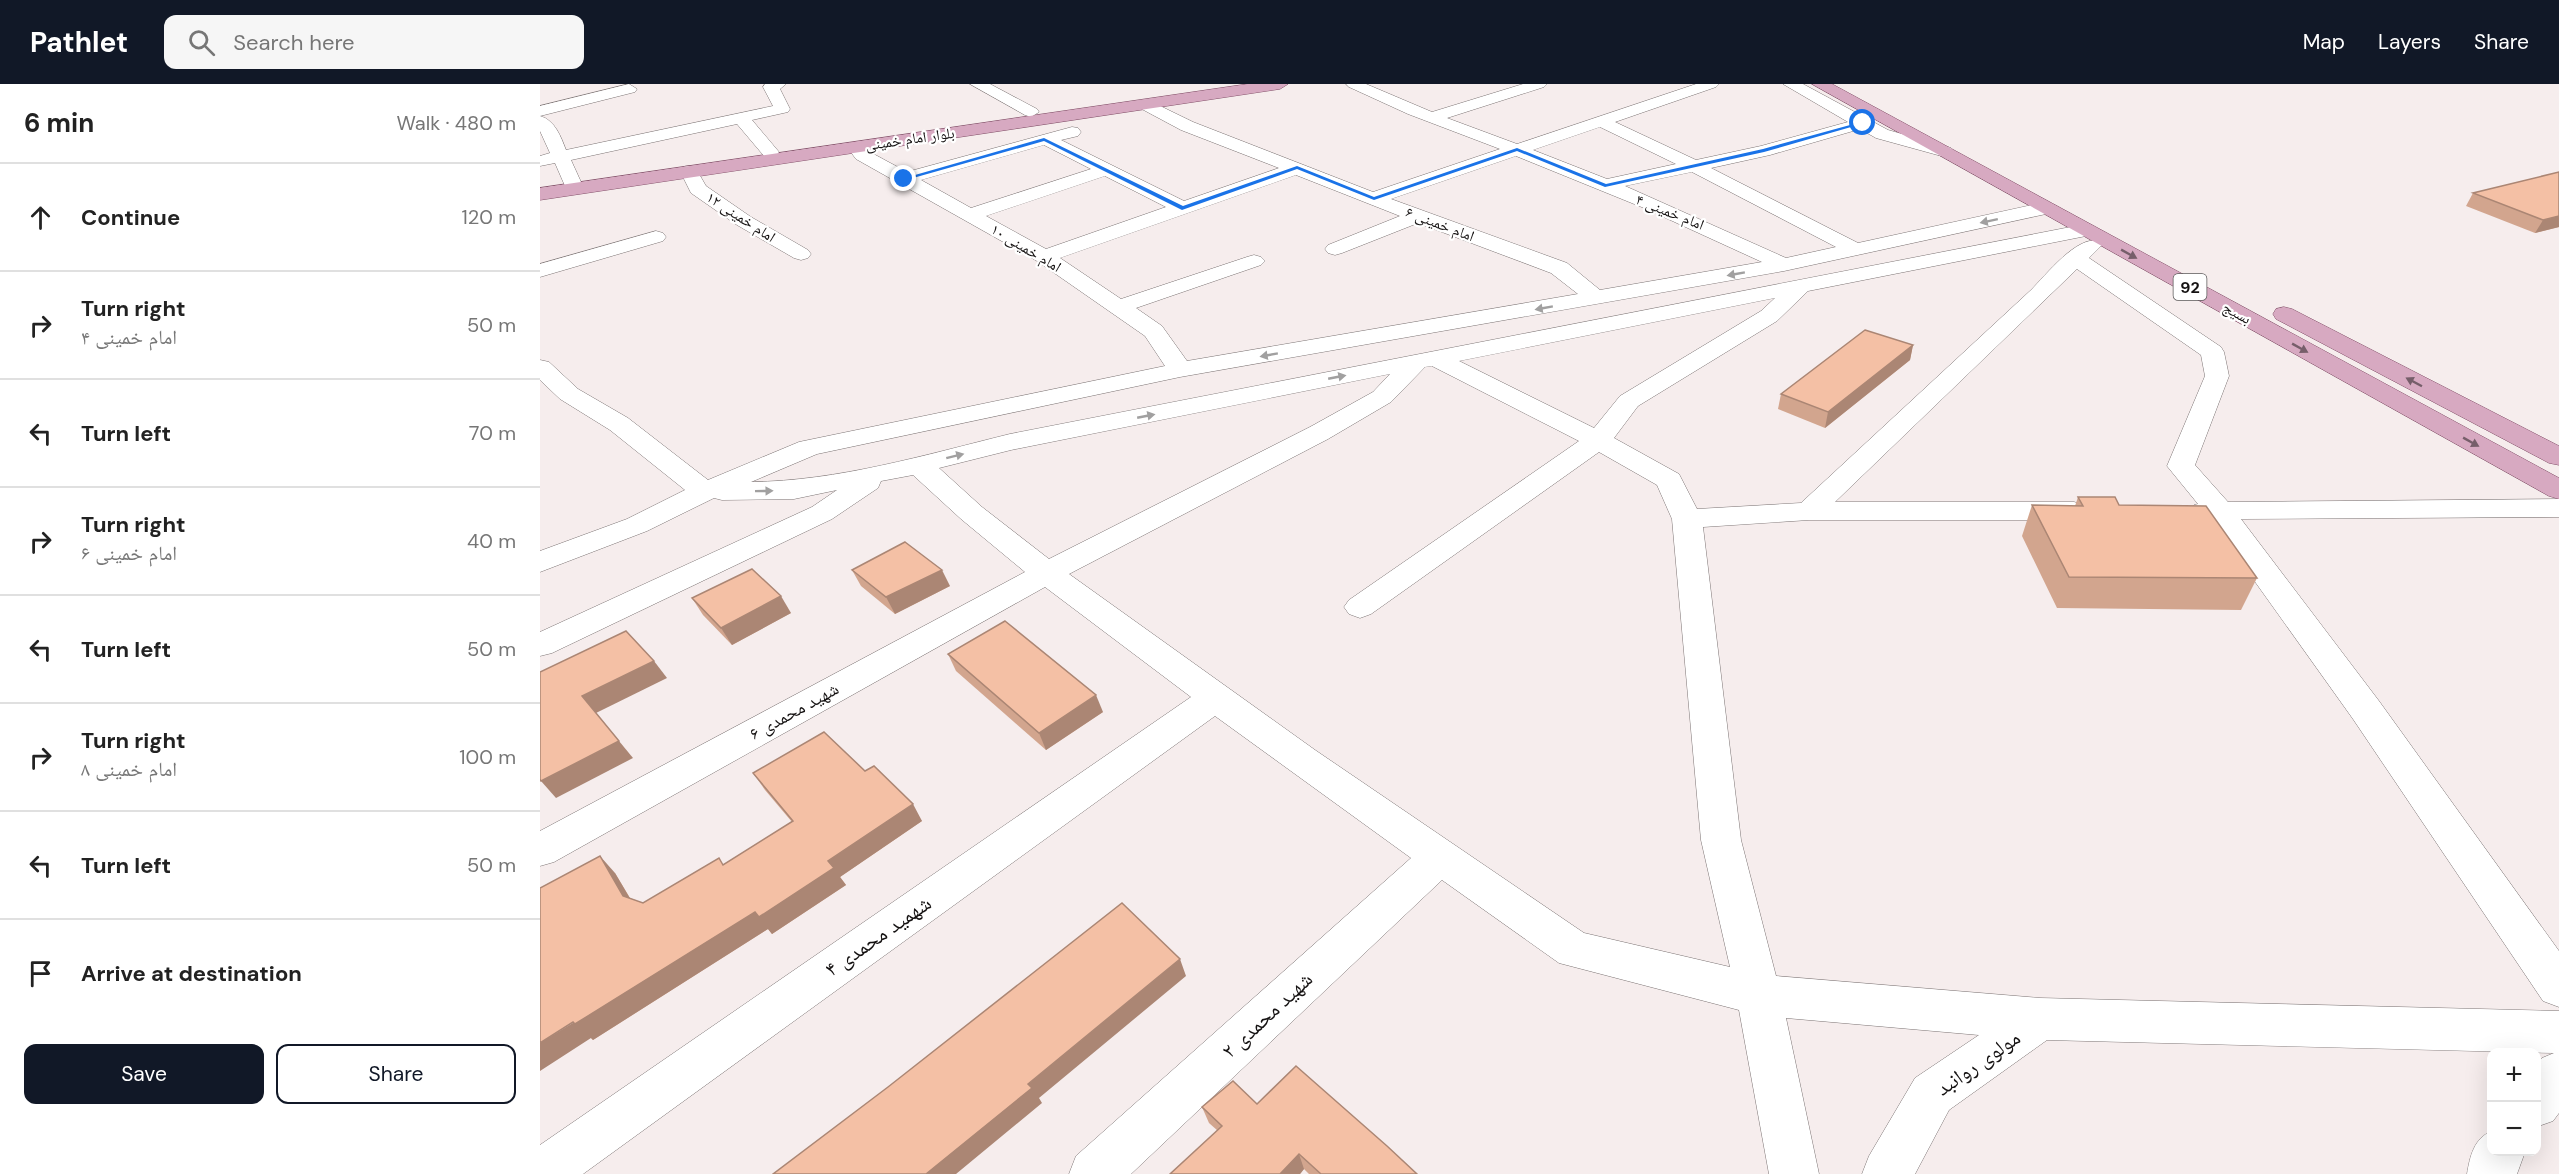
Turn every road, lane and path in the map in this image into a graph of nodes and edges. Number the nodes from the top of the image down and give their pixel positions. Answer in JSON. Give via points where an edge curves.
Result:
{"nodes":[{"id":1,"x":778,"y":84,"type":"edge"},
{"id":2,"x":980,"y":84,"type":"edge"},
{"id":3,"x":1211,"y":84,"type":"edge"},
{"id":4,"x":1280,"y":84,"type":"edge"},
{"id":5,"x":1354,"y":84,"type":"edge"},
{"id":6,"x":1539,"y":84,"type":"edge"},
{"id":7,"x":1791,"y":84,"type":"edge"},
{"id":8,"x":1820,"y":84,"type":"edge"},
{"id":9,"x":1850,"y":84,"type":"edge"},
{"id":10,"x":1705,"y":85,"type":"edge"},
{"id":11,"x":629,"y":89,"type":"dead end"},
{"id":12,"x":559,"y":90,"type":"dead end"},
{"id":13,"x":571,"y":102,"type":"junction"},
{"id":14,"x":1144,"y":104,"type":"junction"},
{"id":15,"x":540,"y":111,"type":"edge"},
{"id":16,"x":1031,"y":112,"type":"junction"},
{"id":17,"x":740,"y":117,"type":"junction"},
{"id":18,"x":1433,"y":117,"type":"junction"},
{"id":19,"x":540,"y":121,"type":"edge"},
{"id":20,"x":1600,"y":121,"type":"junction"},
{"id":21,"x":1863,"y":123,"type":"junction"},
{"id":22,"x":1072,"y":132,"type":"dead end"},
{"id":23,"x":879,"y":139,"type":"junction"},
{"id":24,"x":1044,"y":139,"type":"junction"},
{"id":25,"x":856,"y":147,"type":"junction"},
{"id":26,"x":1517,"y":149,"type":"junction"},
{"id":27,"x":770,"y":152,"type":"junction"},
{"id":28,"x":1945,"y":153,"type":"junction"},
{"id":29,"x":560,"y":157,"type":"junction"},
{"id":30,"x":540,"y":161,"type":"edge"},
{"id":31,"x":1694,"y":166,"type":"junction"},
{"id":32,"x":1297,"y":168,"type":"junction"},
{"id":33,"x":1106,"y":170,"type":"junction"},
{"id":34,"x":689,"y":171,"type":"junction"},
{"id":35,"x":904,"y":179,"type":"junction"},
{"id":36,"x":572,"y":182,"type":"junction"},
{"id":37,"x":1605,"y":186,"type":"junction"},
{"id":38,"x":540,"y":187,"type":"edge"},
{"id":39,"x":540,"y":194,"type":"edge"},
{"id":40,"x":1374,"y":198,"type":"junction"},
{"id":41,"x":1182,"y":208,"type":"junction"},
{"id":42,"x":2046,"y":208,"type":"junction"},
{"id":43,"x":970,"y":215,"type":"junction"},
{"id":44,"x":1418,"y":216,"type":"junction"},
{"id":45,"x":2095,"y":235,"type":"junction"},
{"id":46,"x":656,"y":237,"type":"dead end"},
{"id":47,"x":1335,"y":249,"type":"dead end"},
{"id":48,"x":1857,"y":250,"type":"junction"},
{"id":49,"x":801,"y":254,"type":"dead end"},
{"id":50,"x":1044,"y":257,"type":"junction"},
{"id":51,"x":2075,"y":258,"type":"junction"},
{"id":52,"x":1254,"y":261,"type":"dead end"},
{"id":53,"x":1784,"y":265,"type":"junction"},
{"id":54,"x":540,"y":271,"type":"edge"},
{"id":55,"x":2222,"y":281,"type":"dead end"},
{"id":56,"x":1802,"y":285,"type":"junction"},
{"id":57,"x":1597,"y":299,"type":"junction"},
{"id":58,"x":2264,"y":304,"type":"dead end"},
{"id":59,"x":1118,"y":307,"type":"junction"},
{"id":60,"x":1426,"y":359,"type":"junction"},
{"id":61,"x":540,"y":367,"type":"edge"},
{"id":62,"x":1180,"y":370,"type":"junction"},
{"id":63,"x":569,"y":394,"type":"junction"},
{"id":64,"x":540,"y":399,"type":"edge"},
{"id":65,"x":1598,"y":440,"type":"junction"},
{"id":66,"x":2559,"y":457,"type":"edge"},
{"id":67,"x":919,"y":465,"type":"junction"},
{"id":68,"x":884,"y":472,"type":"junction"},
{"id":69,"x":2559,"y":490,"type":"edge"},
{"id":70,"x":705,"y":491,"type":"junction"},
{"id":71,"x":2559,"y":507,"type":"edge"},
{"id":72,"x":1809,"y":511,"type":"junction"},
{"id":73,"x":2103,"y":511,"type":"edge"},
{"id":74,"x":2173,"y":511,"type":"edge"},
{"id":75,"x":2220,"y":511,"type":"junction"},
{"id":76,"x":1687,"y":519,"type":"junction"},
{"id":77,"x":540,"y":562,"type":"edge"},
{"id":78,"x":1047,"y":573,"type":"junction"},
{"id":79,"x":1360,"y":607,"type":"dead end"},
{"id":80,"x":540,"y":645,"type":"edge"},
{"id":81,"x":1215,"y":698,"type":"junction"},
{"id":82,"x":540,"y":850,"type":"edge"},
{"id":83,"x":1440,"y":857,"type":"junction"},
{"id":84,"x":2559,"y":987,"type":"edge"},
{"id":85,"x":1759,"y":995,"type":"junction"},
{"id":86,"x":2040,"y":1019,"type":"junction"},
{"id":87,"x":2559,"y":1032,"type":"edge"},
{"id":88,"x":2559,"y":1074,"type":"edge"},
{"id":89,"x":2538,"y":1102,"type":"edge"},
{"id":90,"x":541,"y":1174,"type":"edge"},
{"id":91,"x":1094,"y":1174,"type":"edge"},
{"id":92,"x":1794,"y":1174,"type":"edge"},
{"id":93,"x":1887,"y":1174,"type":"edge"}],
"edges":[{"from":1,"to":17,"type":"street","via":[[771,87],[782,109]]},
{"from":2,"to":16,"type":"street"},
{"from":3,"to":16,"type":"main road","name":"بلوار امام خمینی"},
{"from":4,"to":14,"type":"main road","name":"بلوار امام خمینی"},
{"from":5,"to":18,"type":"street","name":"امام خمینی ۴"},
{"from":6,"to":18,"type":"street"},
{"from":7,"to":21,"type":"street"},
{"from":8,"to":28,"type":"main road","name":"بسیج","number":"92"},
{"from":9,"to":55,"type":"main road","name":"بسیج","number":"92"},
{"from":10,"to":20,"type":"street"},
{"from":11,"to":13,"type":"street"},
{"from":12,"to":13,"type":"street"},
{"from":13,"to":15,"type":"street"},
{"from":14,"to":23,"type":"main road","name":"بلوار امام خمینی"},
{"from":14,"to":32,"type":"street","name":"امام خمینی ۶","via":[[1187,126]]},
{"from":16,"to":23,"type":"main road","name":"بلوار امام خمینی"},
{"from":17,"to":27,"type":"street"},
{"from":17,"to":29,"type":"street"},
{"from":18,"to":26,"type":"street","name":"امام خمینی ۴"},
{"from":19,"to":29,"type":"street","via":[[549,131]]},
{"from":20,"to":26,"type":"street"},
{"from":20,"to":31,"type":"street"},
{"from":21,"to":28,"type":"street","via":[[1882,134]]},
{"from":21,"to":31,"type":"street"},
{"from":22,"to":24,"type":"street"},
{"from":23,"to":25,"type":"main road","name":"بلوار امام خمینی"},
{"from":23,"to":27,"type":"main road","name":"بلوار امام خمینی"},
{"from":24,"to":33,"type":"street"},
{"from":24,"to":35,"type":"street"},
{"from":25,"to":34,"type":"main road","name":"بلوار امام خمینی"},
{"from":25,"to":35,"type":"street","name":"امام خمینی ۱۰","via":[[862,155]]},
{"from":26,"to":37,"type":"street","name":"امام خمینی ۴"},
{"from":26,"to":40,"type":"street"},
{"from":27,"to":36,"type":"main road","name":"بلوار امام خمینی"},
{"from":28,"to":42,"type":"main road","name":"بسیج","number":"92"},
{"from":29,"to":30,"type":"street"},
{"from":29,"to":36,"type":"street"},
{"from":31,"to":37,"type":"street"},
{"from":31,"to":48,"type":"street"},
{"from":32,"to":40,"type":"street","name":"امام خمینی ۶"},
{"from":32,"to":41,"type":"street"},
{"from":33,"to":41,"type":"street"},
{"from":33,"to":43,"type":"street"},
{"from":34,"to":39,"type":"main road","name":"بلوار امام خمینی"},
{"from":34,"to":49,"type":"street","name":"امام خمینی ۱۲","via":[[699,189]]},
{"from":35,"to":43,"type":"street","name":"امام خمینی ۱۰"},
{"from":36,"to":38,"type":"main road","name":"بلوار امام خمینی"},
{"from":37,"to":53,"type":"street","name":"امام خمینی ۴","via":[[1706,227]]},
{"from":40,"to":44,"type":"street","name":"امام خمینی ۶"},
{"from":41,"to":50,"type":"street"},
{"from":42,"to":45,"type":"main road","name":"بسیج","number":"92"},
{"from":42,"to":48,"type":"street","one_way":true},
{"from":43,"to":50,"type":"street","name":"امام خمینی ۱۰"},
{"from":44,"to":47,"type":"street"},
{"from":44,"to":57,"type":"street","name":"امام خمینی ۶","via":[[1559,268]]},
{"from":45,"to":51,"type":"street"},
{"from":45,"to":56,"type":"street"},
{"from":45,"to":69,"type":"main road","name":"بسیج","number":"92","one_way":true},
{"from":46,"to":54,"type":"street"},
{"from":48,"to":53,"type":"street"},
{"from":50,"to":59,"type":"street","name":"امام خمینی ۱۰"},
{"from":51,"to":72,"type":"street"},
{"from":51,"to":75,"type":"street","via":[[2212,352],[2217,376],[2181,466]]},
{"from":52,"to":59,"type":"street"},
{"from":53,"to":57,"type":"street","one_way":true},
{"from":56,"to":60,"type":"street"},
{"from":56,"to":65,"type":"street","via":[[1769,316],[1629,401]]},
{"from":57,"to":62,"type":"street","one_way":true},
{"from":66,"to":58,"type":"main road","name":"بسیج","one_way":true},
{"from":59,"to":62,"type":"street","name":"امام خمینی ۱۰","via":[[1154,331]]},
{"from":60,"to":65,"type":"street"},
{"from":67,"to":60,"type":"street","one_way":true,"via":[[1010,442]]},
{"from":60,"to":78,"type":"street","name":"شهید محمدی ۶","via":[[1382,397],[1319,434]]},
{"from":61,"to":63,"type":"street"},
{"from":62,"to":70,"type":"street","via":[[809,448]]},
{"from":63,"to":64,"type":"street"},
{"from":63,"to":70,"type":"street","via":[[619,424]]},
{"from":65,"to":76,"type":"street","via":[[1669,480]]},
{"from":65,"to":79,"type":"street"},
{"from":67,"to":68,"type":"street"},
{"from":67,"to":78,"type":"street","via":[[954,499]]},
{"from":70,"to":68,"type":"street","one_way":true,"via":[[794,490]]},
{"from":68,"to":80,"type":"street","via":[[822,513]]},
{"from":70,"to":77,"type":"street","via":[[637,525]]},
{"from":71,"to":75,"type":"street"},
{"from":72,"to":73,"type":"street"},
{"from":72,"to":76,"type":"street"},
{"from":74,"to":75,"type":"street"},
{"from":75,"to":84,"type":"street","via":[[2366,710]]},
{"from":76,"to":85,"type":"street","via":[[1721,840]]},
{"from":78,"to":81,"type":"street"},
{"from":78,"to":82,"type":"street","name":"شهید محمدی ۶"},
{"from":81,"to":83,"type":"street"},
{"from":81,"to":90,"type":"street","name":"شهمید محمدی ۴"},
{"from":83,"to":85,"type":"street","via":[[1574,950]]},
{"from":83,"to":91,"type":"street","name":"شهید محمدی ۲"},
{"from":85,"to":86,"type":"street"},
{"from":85,"to":92,"type":"street"},
{"from":86,"to":87,"type":"street"},
{"from":86,"to":93,"type":"street","name":"مولوی روانبد","via":[[1932,1094]]},
{"from":88,"to":89,"type":"street"}]}
